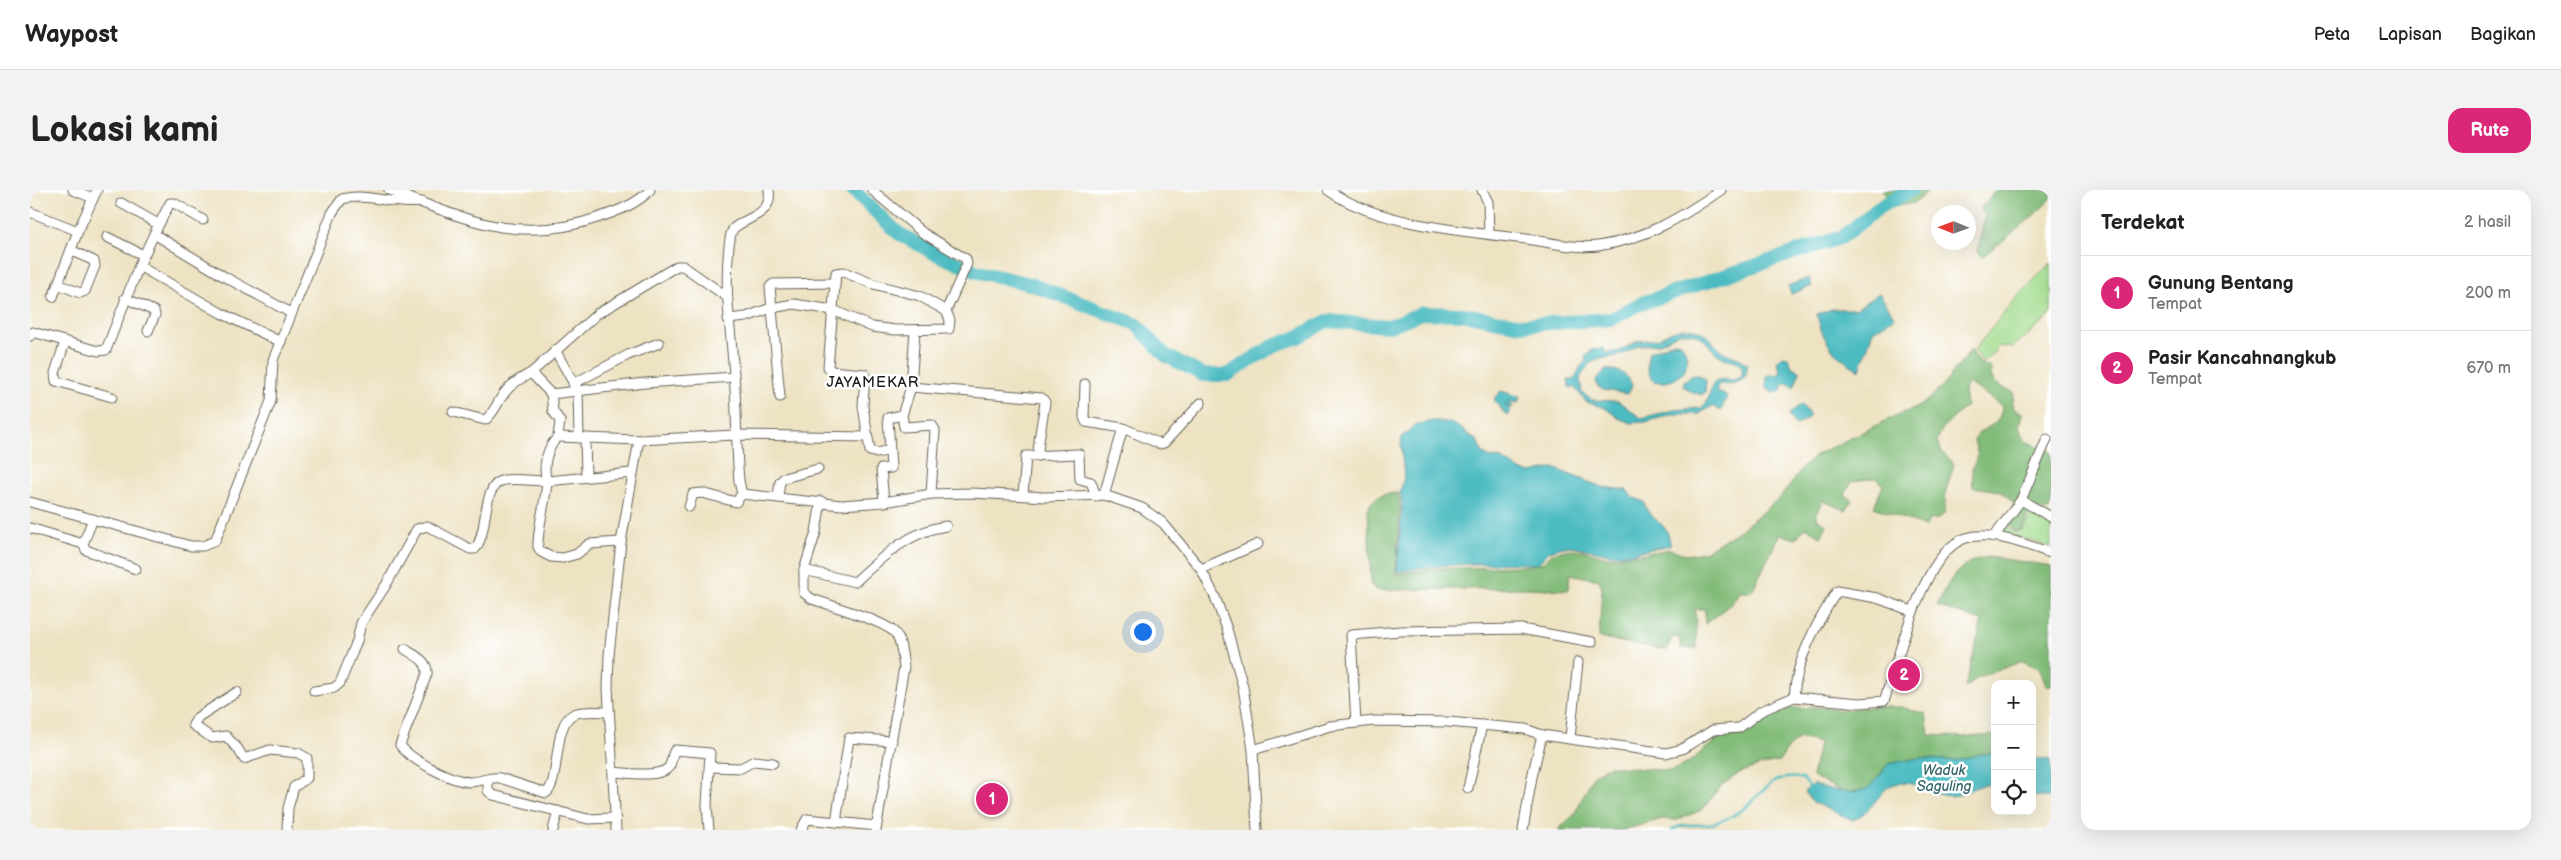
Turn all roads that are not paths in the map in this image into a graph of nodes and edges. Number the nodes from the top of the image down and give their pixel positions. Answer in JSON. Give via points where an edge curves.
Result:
{"nodes":[{"id":1,"x":73,"y":190,"type":"edge"},
{"id":2,"x":389,"y":190,"type":"edge"},
{"id":3,"x":650,"y":190,"type":"edge"},
{"id":4,"x":769,"y":190,"type":"edge"},
{"id":5,"x":872,"y":190,"type":"edge"},
{"id":6,"x":1328,"y":190,"type":"edge"},
{"id":7,"x":1482,"y":190,"type":"edge"},
{"id":8,"x":1721,"y":190,"type":"edge"},
{"id":9,"x":95,"y":194,"type":"edge"},
{"id":10,"x":422,"y":202,"type":"junction"},
{"id":11,"x":121,"y":203,"type":"dead end"},
{"id":12,"x":30,"y":212,"type":"edge"},
{"id":13,"x":203,"y":220,"type":"dead end"},
{"id":14,"x":158,"y":224,"type":"junction"},
{"id":15,"x":78,"y":231,"type":"junction"},
{"id":16,"x":154,"y":234,"type":"junction"},
{"id":17,"x":1489,"y":234,"type":"junction"},
{"id":18,"x":107,"y":237,"type":"dead end"},
{"id":19,"x":70,"y":250,"type":"junction"},
{"id":20,"x":143,"y":255,"type":"junction"},
{"id":21,"x":139,"y":266,"type":"junction"},
{"id":22,"x":835,"y":283,"type":"junction"},
{"id":23,"x":58,"y":284,"type":"junction"},
{"id":24,"x":53,"y":297,"type":"dead end"},
{"id":25,"x":727,"y":297,"type":"junction"},
{"id":26,"x":125,"y":298,"type":"junction"},
{"id":27,"x":771,"y":308,"type":"junction"},
{"id":28,"x":833,"y":310,"type":"junction"},
{"id":29,"x":946,"y":312,"type":"junction"},
{"id":30,"x":291,"y":313,"type":"junction"},
{"id":31,"x":728,"y":319,"type":"junction"},
{"id":32,"x":915,"y":330,"type":"junction"},
{"id":33,"x":148,"y":331,"type":"dead end"},
{"id":34,"x":30,"y":336,"type":"edge"},
{"id":35,"x":65,"y":342,"type":"junction"},
{"id":36,"x":281,"y":342,"type":"junction"},
{"id":37,"x":659,"y":343,"type":"dead end"},
{"id":38,"x":555,"y":350,"type":"junction"},
{"id":39,"x":531,"y":374,"type":"junction"},
{"id":40,"x":592,"y":375,"type":"junction"},
{"id":41,"x":734,"y":377,"type":"junction"},
{"id":42,"x":1085,"y":384,"type":"dead end"},
{"id":43,"x":912,"y":386,"type":"junction"},
{"id":44,"x":576,"y":388,"type":"junction"},
{"id":45,"x":597,"y":390,"type":"junction"},
{"id":46,"x":551,"y":394,"type":"junction"},
{"id":47,"x":112,"y":397,"type":"dead end"},
{"id":48,"x":780,"y":397,"type":"dead end"},
{"id":49,"x":1201,"y":404,"type":"dead end"},
{"id":50,"x":453,"y":412,"type":"dead end"},
{"id":51,"x":902,"y":415,"type":"junction"},
{"id":52,"x":1123,"y":428,"type":"junction"},
{"id":53,"x":736,"y":436,"type":"junction"},
{"id":54,"x":558,"y":437,"type":"junction"},
{"id":55,"x":867,"y":437,"type":"junction"},
{"id":56,"x":582,"y":438,"type":"junction"},
{"id":57,"x":2048,"y":439,"type":"dead end"},
{"id":58,"x":639,"y":440,"type":"junction"},
{"id":59,"x":890,"y":450,"type":"junction"},
{"id":60,"x":1038,"y":456,"type":"junction"},
{"id":61,"x":818,"y":469,"type":"dead end"},
{"id":62,"x":632,"y":474,"type":"junction"},
{"id":63,"x":586,"y":478,"type":"junction"},
{"id":64,"x":547,"y":481,"type":"junction"},
{"id":65,"x":742,"y":494,"type":"junction"},
{"id":66,"x":932,"y":494,"type":"junction"},
{"id":67,"x":1023,"y":495,"type":"junction"},
{"id":68,"x":1100,"y":495,"type":"junction"},
{"id":69,"x":778,"y":497,"type":"junction"},
{"id":70,"x":2021,"y":500,"type":"junction"},
{"id":71,"x":821,"y":501,"type":"junction"},
{"id":72,"x":30,"y":502,"type":"edge"},
{"id":73,"x":884,"y":502,"type":"junction"},
{"id":74,"x":689,"y":507,"type":"dead end"},
{"id":75,"x":2051,"y":517,"type":"edge"},
{"id":76,"x":93,"y":519,"type":"junction"},
{"id":77,"x":946,"y":526,"type":"dead end"},
{"id":78,"x":30,"y":528,"type":"edge"},
{"id":79,"x":1994,"y":537,"type":"junction"},
{"id":80,"x":621,"y":542,"type":"junction"},
{"id":81,"x":83,"y":544,"type":"junction"},
{"id":82,"x":1258,"y":544,"type":"dead end"},
{"id":83,"x":2051,"y":553,"type":"edge"},
{"id":84,"x":136,"y":569,"type":"dead end"},
{"id":85,"x":1201,"y":569,"type":"junction"},
{"id":86,"x":804,"y":570,"type":"junction"},
{"id":87,"x":1912,"y":611,"type":"junction"},
{"id":88,"x":1592,"y":642,"type":"dead end"},
{"id":89,"x":405,"y":650,"type":"dead end"},
{"id":90,"x":1578,"y":662,"type":"dead end"},
{"id":91,"x":314,"y":691,"type":"dead end"},
{"id":92,"x":237,"y":692,"type":"dead end"},
{"id":93,"x":1794,"y":697,"type":"junction"},
{"id":94,"x":609,"y":712,"type":"junction"},
{"id":95,"x":1356,"y":723,"type":"junction"},
{"id":96,"x":1482,"y":725,"type":"junction"},
{"id":97,"x":1542,"y":734,"type":"junction"},
{"id":98,"x":1570,"y":738,"type":"junction"},
{"id":99,"x":892,"y":741,"type":"junction"},
{"id":100,"x":1253,"y":750,"type":"junction"},
{"id":101,"x":773,"y":762,"type":"dead end"},
{"id":102,"x":710,"y":767,"type":"junction"},
{"id":103,"x":614,"y":772,"type":"junction"},
{"id":104,"x":488,"y":779,"type":"junction"},
{"id":105,"x":1468,"y":788,"type":"dead end"},
{"id":106,"x":558,"y":811,"type":"junction"},
{"id":107,"x":615,"y":818,"type":"junction"},
{"id":108,"x":840,"y":825,"type":"edge"},
{"id":109,"x":876,"y":828,"type":"edge"},
{"id":110,"x":286,"y":830,"type":"edge"},
{"id":111,"x":553,"y":830,"type":"edge"},
{"id":112,"x":616,"y":830,"type":"edge"},
{"id":113,"x":709,"y":830,"type":"edge"},
{"id":114,"x":801,"y":830,"type":"edge"},
{"id":115,"x":1257,"y":830,"type":"edge"},
{"id":116,"x":1523,"y":830,"type":"edge"}],
"edges":[{"from":1,"to":9,"type":"street"},
{"from":2,"to":10,"type":"street"},
{"from":3,"to":10,"type":"street","via":[[624,209],[562,229],[542,231],[513,230],[456,216]]},
{"from":4,"to":25,"type":"street","via":[[767,207],[733,229],[730,236]]},
{"from":5,"to":29,"type":"street","via":[[923,233],[966,259],[967,264]]},
{"from":6,"to":17,"type":"street","via":[[1392,218]]},
{"from":7,"to":17,"type":"street","via":[[1488,202]]},
{"from":8,"to":17,"type":"street","via":[[1668,224],[1605,244],[1580,246]]},
{"from":9,"to":15,"type":"street"},
{"from":10,"to":30,"type":"street","via":[[408,204],[353,196],[342,199],[332,213]]},
{"from":11,"to":14,"type":"street"},
{"from":12,"to":15,"type":"street"},
{"from":13,"to":14,"type":"street","via":[[170,203]]},
{"from":14,"to":16,"type":"street"},
{"from":15,"to":19,"type":"street"},
{"from":16,"to":20,"type":"street"},
{"from":16,"to":30,"type":"street","via":[[224,278]]},
{"from":18,"to":20,"type":"street"},
{"from":19,"to":23,"type":"street"},
{"from":19,"to":23,"type":"street","via":[[94,261],[95,266],[85,291],[80,293]]},
{"from":20,"to":21,"type":"street"},
{"from":21,"to":26,"type":"street"},
{"from":21,"to":36,"type":"street","via":[[221,313]]},
{"from":22,"to":27,"type":"street","via":[[773,284],[770,287]]},
{"from":22,"to":28,"type":"street"},
{"from":22,"to":29,"type":"street","via":[[836,273],[844,272],[873,284],[920,296]]},
{"from":23,"to":24,"type":"street"},
{"from":25,"to":31,"type":"street"},
{"from":25,"to":38,"type":"street","via":[[683,266],[677,266],[597,314]]},
{"from":26,"to":33,"type":"street","via":[[154,310],[156,315]]},
{"from":26,"to":35,"type":"street","via":[[106,350],[98,352]]},
{"from":27,"to":28,"type":"street","via":[[794,304]]},
{"from":27,"to":31,"type":"street","via":[[746,317]]},
{"from":27,"to":48,"type":"street"},
{"from":28,"to":32,"type":"street","via":[[872,327]]},
{"from":28,"to":55,"type":"street","via":[[828,367],[831,371],[865,374],[863,406]]},
{"from":29,"to":32,"type":"street","via":[[949,328]]},
{"from":30,"to":36,"type":"street"},
{"from":31,"to":41,"type":"street"},
{"from":32,"to":43,"type":"street"},
{"from":34,"to":35,"type":"street","via":[[33,332]]},
{"from":35,"to":47,"type":"street","via":[[55,373],[56,381]]},
{"from":36,"to":76,"type":"street","via":[[273,360],[271,401],[214,541],[203,546],[191,546]]},
{"from":37,"to":40,"type":"street","via":[[628,355]]},
{"from":38,"to":39,"type":"street"},
{"from":38,"to":44,"type":"street"},
{"from":39,"to":46,"type":"street"},
{"from":39,"to":50,"type":"street","via":[[506,390],[484,420]]},
{"from":40,"to":44,"type":"street"},
{"from":40,"to":45,"type":"street"},
{"from":41,"to":45,"type":"street"},
{"from":41,"to":53,"type":"street"},
{"from":42,"to":52,"type":"street","via":[[1086,422]]},
{"from":43,"to":51,"type":"street"},
{"from":43,"to":60,"type":"street","via":[[928,390],[1042,398],[1045,402]]},
{"from":44,"to":45,"type":"street"},
{"from":44,"to":46,"type":"street"},
{"from":44,"to":56,"type":"street"},
{"from":46,"to":54,"type":"street","via":[[553,411],[560,421]]},
{"from":49,"to":52,"type":"street","via":[[1164,443]]},
{"from":51,"to":59,"type":"street","via":[[888,418]]},
{"from":51,"to":66,"type":"street","via":[[904,427],[932,425],[935,430]]},
{"from":52,"to":68,"type":"street"},
{"from":53,"to":55,"type":"street"},
{"from":53,"to":58,"type":"street"},
{"from":53,"to":65,"type":"street"},
{"from":54,"to":56,"type":"street"},
{"from":54,"to":64,"type":"street","via":[[552,442],[546,459]]},
{"from":55,"to":59,"type":"street","via":[[870,452]]},
{"from":56,"to":58,"type":"street"},
{"from":56,"to":63,"type":"street"},
{"from":57,"to":70,"type":"street"},
{"from":58,"to":62,"type":"street"},
{"from":59,"to":73,"type":"street","via":[[891,468],[881,468]]},
{"from":60,"to":67,"type":"street","via":[[1026,456]]},
{"from":60,"to":68,"type":"street","via":[[1081,455],[1080,478],[1091,482]]},
{"from":61,"to":69,"type":"street","via":[[784,478],[780,482]]},
{"from":62,"to":63,"type":"street"},
{"from":62,"to":80,"type":"street"},
{"from":63,"to":64,"type":"street"},
{"from":64,"to":80,"type":"street","via":[[544,514],[537,538],[541,552],[563,558],[577,554],[589,544]]},
{"from":64,"to":91,"type":"street","via":[[503,480],[494,485],[482,535],[475,549],[427,526],[417,529],[361,623],[340,684]]},
{"from":65,"to":69,"type":"street"},
{"from":65,"to":74,"type":"street","via":[[736,502],[694,494]]},
{"from":66,"to":67,"type":"street"},
{"from":66,"to":73,"type":"street"},
{"from":67,"to":68,"type":"street"},
{"from":68,"to":85,"type":"street","via":[[1142,508],[1162,523]]},
{"from":69,"to":71,"type":"street"},
{"from":70,"to":75,"type":"street"},
{"from":70,"to":79,"type":"street"},
{"from":71,"to":73,"type":"street","via":[[841,505]]},
{"from":71,"to":86,"type":"street","via":[[816,532]]},
{"from":72,"to":76,"type":"street"},
{"from":76,"to":81,"type":"street"},
{"from":77,"to":86,"type":"street","via":[[928,528],[907,540],[855,582]]},
{"from":78,"to":81,"type":"street"},
{"from":79,"to":83,"type":"street"},
{"from":79,"to":87,"type":"street","via":[[1966,538],[1946,552]]},
{"from":80,"to":94,"type":"street","via":[[608,655]]},
{"from":81,"to":84,"type":"street","via":[[86,550]]},
{"from":82,"to":85,"type":"street"},
{"from":85,"to":100,"type":"street","via":[[1227,629],[1243,687]]},
{"from":86,"to":99,"type":"street","via":[[803,587],[807,596],[896,634],[904,667]]},
{"from":87,"to":93,"type":"street","via":[[1884,701],[1860,703]]},
{"from":87,"to":93,"type":"street","via":[[1877,598],[1838,591],[1807,647],[1795,683]]},
{"from":88,"to":95,"type":"street","via":[[1521,629],[1351,635]]},
{"from":89,"to":104,"type":"street","via":[[424,662],[428,669],[400,742],[402,748],[453,778],[467,782]]},
{"from":90,"to":98,"type":"street"},
{"from":92,"to":110,"type":"street","via":[[198,717],[193,725],[212,738],[226,736],[244,759],[270,750],[298,753],[307,758],[307,778],[294,787]]},
{"from":93,"to":98,"type":"street","via":[[1761,711],[1739,728],[1712,730],[1682,749],[1671,752],[1652,752]]},
{"from":94,"to":103,"type":"street"},
{"from":94,"to":104,"type":"street","via":[[570,716],[561,735],[548,792],[500,778]]},
{"from":95,"to":96,"type":"street"},
{"from":95,"to":100,"type":"street","via":[[1330,726]]},
{"from":96,"to":97,"type":"street"},
{"from":96,"to":105,"type":"street"},
{"from":97,"to":98,"type":"street"},
{"from":97,"to":116,"type":"street"},
{"from":99,"to":108,"type":"street","via":[[849,738]]},
{"from":99,"to":109,"type":"street"},
{"from":100,"to":115,"type":"street"},
{"from":101,"to":102,"type":"street","via":[[754,761],[741,768]]},
{"from":102,"to":103,"type":"street","via":[[710,753],[675,750],[670,767],[664,771]]},
{"from":102,"to":113,"type":"street"},
{"from":103,"to":107,"type":"street"},
{"from":104,"to":106,"type":"street","via":[[488,790],[492,795]]},
{"from":106,"to":107,"type":"street","via":[[588,819]]},
{"from":106,"to":111,"type":"street"},
{"from":107,"to":112,"type":"street"},
{"from":108,"to":109,"type":"street"},
{"from":108,"to":114,"type":"street","via":[[807,819]]}]}
